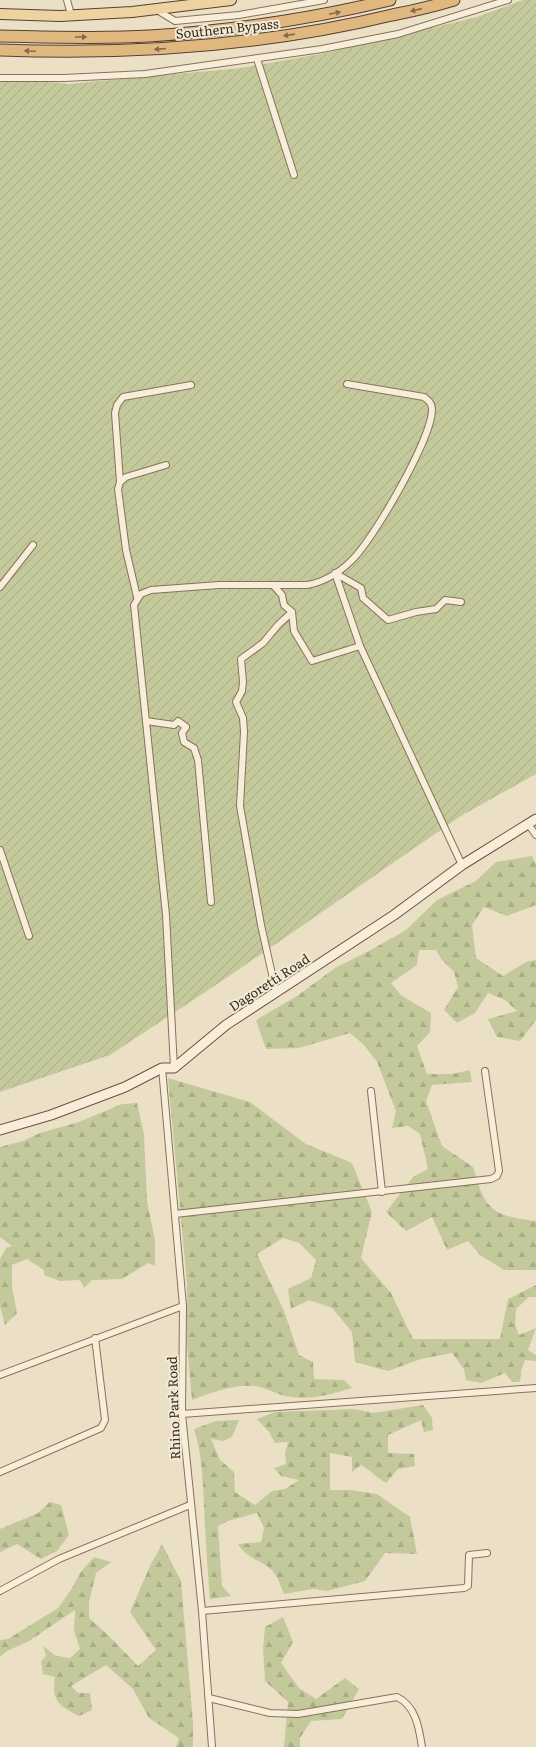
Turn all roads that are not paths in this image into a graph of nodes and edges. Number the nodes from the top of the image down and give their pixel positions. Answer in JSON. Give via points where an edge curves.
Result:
{"nodes":[{"id":1,"x":67,"y":0,"type":"edge"},
{"id":2,"x":231,"y":0,"type":"edge"},
{"id":3,"x":324,"y":0,"type":"edge"},
{"id":4,"x":390,"y":0,"type":"edge"},
{"id":5,"x":454,"y":0,"type":"edge"},
{"id":6,"x":508,"y":0,"type":"edge"},
{"id":7,"x":155,"y":9,"type":"junction"},
{"id":8,"x":0,"y":14,"type":"edge"},
{"id":9,"x":71,"y":15,"type":"junction"},
{"id":10,"x":0,"y":36,"type":"edge"},
{"id":11,"x":0,"y":50,"type":"edge"},
{"id":12,"x":257,"y":59,"type":"junction"},
{"id":13,"x":0,"y":78,"type":"edge"},
{"id":14,"x":294,"y":175,"type":"dead end"},
{"id":15,"x":347,"y":384,"type":"dead end"},
{"id":16,"x":191,"y":385,"type":"dead end"},
{"id":17,"x":166,"y":464,"type":"dead end"},
{"id":18,"x":120,"y":482,"type":"junction"},
{"id":19,"x":33,"y":545,"type":"dead end"},
{"id":20,"x":335,"y":573,"type":"junction"},
{"id":21,"x":273,"y":585,"type":"junction"},
{"id":22,"x":0,"y":587,"type":"edge"},
{"id":23,"x":137,"y":597,"type":"junction"},
{"id":24,"x":461,"y":602,"type":"dead end"},
{"id":25,"x":292,"y":612,"type":"junction"},
{"id":26,"x":360,"y":646,"type":"junction"},
{"id":27,"x":146,"y":721,"type":"junction"},
{"id":28,"x":532,"y":821,"type":"edge"},
{"id":29,"x":536,"y":835,"type":"edge"},
{"id":30,"x":0,"y":850,"type":"edge"},
{"id":31,"x":462,"y":865,"type":"junction"},
{"id":32,"x":211,"y":902,"type":"dead end"},
{"id":33,"x":29,"y":936,"type":"dead end"},
{"id":34,"x":276,"y":992,"type":"junction"},
{"id":35,"x":162,"y":1068,"type":"junction"},
{"id":36,"x":174,"y":1068,"type":"junction"},
{"id":37,"x":485,"y":1071,"type":"dead end"},
{"id":38,"x":371,"y":1091,"type":"dead end"},
{"id":39,"x":0,"y":1130,"type":"edge"},
{"id":40,"x":382,"y":1192,"type":"junction"},
{"id":41,"x":175,"y":1214,"type":"junction"},
{"id":42,"x":183,"y":1306,"type":"junction"},
{"id":43,"x":96,"y":1338,"type":"junction"},
{"id":44,"x":0,"y":1375,"type":"edge"},
{"id":45,"x":536,"y":1388,"type":"edge"},
{"id":46,"x":182,"y":1414,"type":"junction"},
{"id":47,"x":0,"y":1472,"type":"edge"},
{"id":48,"x":190,"y":1505,"type":"junction"},
{"id":49,"x":487,"y":1553,"type":"dead end"},
{"id":50,"x":0,"y":1591,"type":"edge"},
{"id":51,"x":202,"y":1611,"type":"junction"},
{"id":52,"x":208,"y":1698,"type":"junction"},
{"id":53,"x":212,"y":1747,"type":"edge"},
{"id":54,"x":422,"y":1747,"type":"edge"}],
"edges":[{"from":1,"to":9,"type":"street"},
{"from":2,"to":7,"type":"main road"},
{"from":3,"to":7,"type":"street","via":[[239,14],[175,21]]},
{"from":10,"to":4,"type":"highway","name":"Southern Bypass","one_way":true,"via":[[148,36],[249,27],[334,13]]},
{"from":5,"to":11,"type":"highway","name":"Southern Bypass","one_way":true,"via":[[340,28],[249,41],[69,53]]},
{"from":6,"to":12,"type":"street","via":[[398,34]]},
{"from":7,"to":9,"type":"main road"},
{"from":8,"to":9,"type":"main road"},
{"from":12,"to":13,"type":"street","via":[[145,74]]},
{"from":12,"to":14,"type":"street"},
{"from":15,"to":20,"type":"street","via":[[424,397],[430,401],[432,408],[430,423],[396,496],[352,560]]},
{"from":16,"to":18,"type":"street","via":[[123,397],[117,405],[115,413]]},
{"from":17,"to":18,"type":"street","via":[[126,477]]},
{"from":18,"to":23,"type":"street","via":[[118,488],[126,550]]},
{"from":19,"to":22,"type":"street"},
{"from":20,"to":21,"type":"street","via":[[317,584]]},
{"from":20,"to":24,"type":"street","via":[[361,588],[363,598],[388,620],[436,609],[446,600]]},
{"from":20,"to":26,"type":"street"},
{"from":21,"to":23,"type":"street","via":[[151,590]]},
{"from":21,"to":25,"type":"street","via":[[282,595],[284,605]]},
{"from":23,"to":27,"type":"street","via":[[134,605],[136,635]]},
{"from":25,"to":26,"type":"street","via":[[294,630],[312,661]]},
{"from":25,"to":34,"type":"street","via":[[263,643],[241,659],[242,691],[236,702],[243,718],[244,732],[240,806]]},
{"from":26,"to":31,"type":"street"},
{"from":27,"to":32,"type":"street","via":[[174,725],[178,721],[186,727],[182,733],[184,742],[194,748],[198,760]]},
{"from":27,"to":36,"type":"street","via":[[166,915]]},
{"from":28,"to":29,"type":"street"},
{"from":28,"to":31,"type":"main road","name":"Dagoretti Road"},
{"from":30,"to":33,"type":"street"},
{"from":31,"to":34,"type":"main road","name":"Dagoretti Road","via":[[394,915]]},
{"from":34,"to":36,"type":"main road","name":"Dagoretti Road","via":[[226,1025]]},
{"from":35,"to":36,"type":"main road"},
{"from":35,"to":39,"type":"main road","via":[[125,1087],[51,1115]]},
{"from":35,"to":41,"type":"street","name":"Rhino Park Road"},
{"from":37,"to":40,"type":"street","via":[[498,1176],[484,1181]]},
{"from":38,"to":40,"type":"street"},
{"from":40,"to":41,"type":"street"},
{"from":41,"to":42,"type":"street","name":"Rhino Park Road"},
{"from":42,"to":43,"type":"street"},
{"from":42,"to":46,"type":"street","name":"Rhino Park Road"},
{"from":43,"to":44,"type":"street"},
{"from":43,"to":47,"type":"street","via":[[105,1420],[101,1428]]},
{"from":45,"to":46,"type":"street"},
{"from":46,"to":48,"type":"street","name":"Rhino Park Road"},
{"from":48,"to":50,"type":"street","via":[[59,1559]]},
{"from":48,"to":51,"type":"street","name":"Rhino Park Road"},
{"from":49,"to":51,"type":"street","via":[[469,1555],[468,1586],[464,1588]]},
{"from":51,"to":52,"type":"street","name":"Rhino Park Road"},
{"from":52,"to":53,"type":"street","name":"Rhino Park Road"},
{"from":52,"to":54,"type":"street","via":[[270,1713],[298,1714],[397,1697],[404,1701],[415,1716]]}]}
